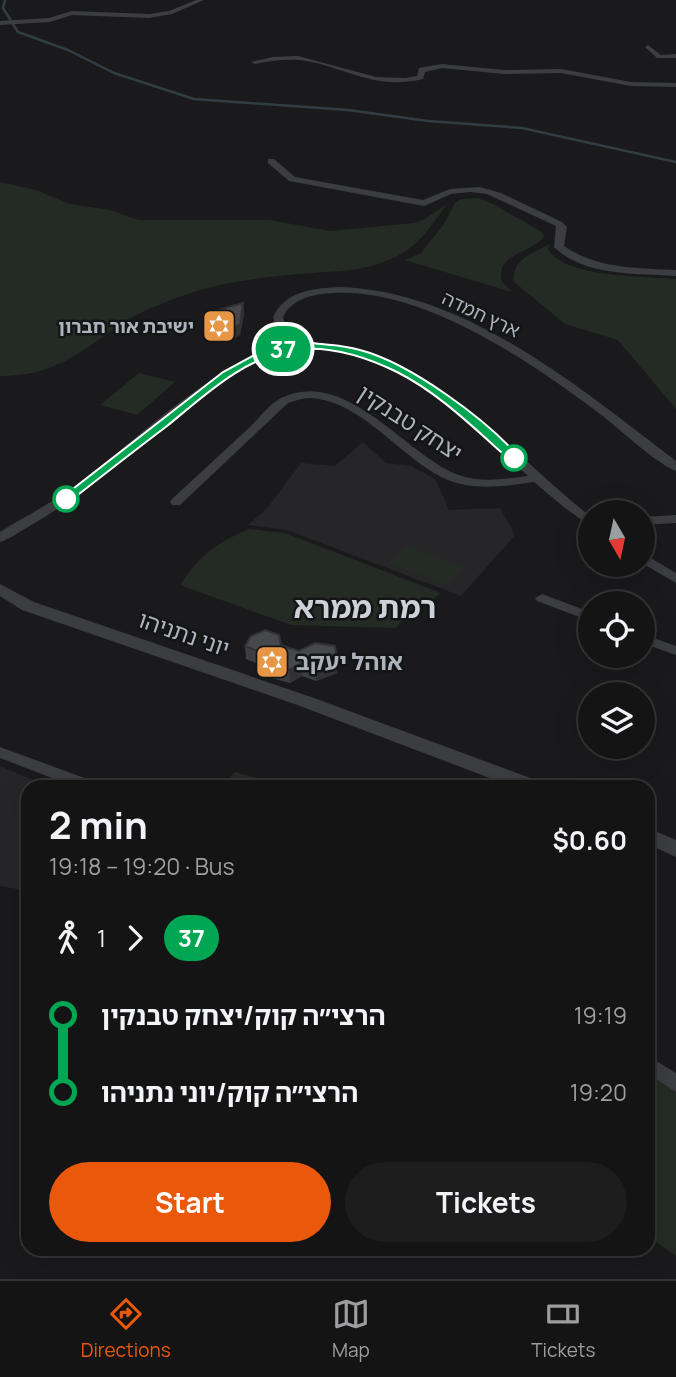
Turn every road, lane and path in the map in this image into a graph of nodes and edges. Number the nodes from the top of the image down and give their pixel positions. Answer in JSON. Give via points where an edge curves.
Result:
{"nodes":[{"id":1,"x":201,"y":0,"type":"edge"},
{"id":2,"x":0,"y":23,"type":"edge"},
{"id":3,"x":648,"y":47,"type":"dead end"},
{"id":4,"x":676,"y":56,"type":"edge"},
{"id":5,"x":255,"y":62,"type":"dead end"},
{"id":6,"x":676,"y":85,"type":"edge"},
{"id":7,"x":271,"y":162,"type":"dead end"},
{"id":8,"x":676,"y":273,"type":"edge"},
{"id":9,"x":288,"y":348,"type":"junction"},
{"id":10,"x":676,"y":467,"type":"edge"},
{"id":11,"x":536,"y":478,"type":"junction"},
{"id":12,"x":176,"y":502,"type":"dead end"},
{"id":13,"x":578,"y":512,"type":"edge"},
{"id":14,"x":676,"y":519,"type":"edge"},
{"id":15,"x":31,"y":520,"type":"junction"},
{"id":16,"x":655,"y":520,"type":"edge"},
{"id":17,"x":0,"y":531,"type":"edge"},
{"id":18,"x":0,"y":538,"type":"edge"},
{"id":19,"x":655,"y":565,"type":"edge"},
{"id":20,"x":676,"y":579,"type":"edge"},
{"id":21,"x":4,"y":590,"type":"edge"},
{"id":22,"x":542,"y":598,"type":"dead end"},
{"id":23,"x":578,"y":612,"type":"edge"},
{"id":24,"x":655,"y":643,"type":"edge"},
{"id":25,"x":676,"y":651,"type":"edge"},
{"id":26,"x":0,"y":752,"type":"edge"},
{"id":27,"x":74,"y":780,"type":"edge"},
{"id":28,"x":516,"y":780,"type":"edge"},
{"id":29,"x":655,"y":839,"type":"edge"},
{"id":30,"x":676,"y":849,"type":"edge"},
{"id":31,"x":655,"y":1069,"type":"edge"},
{"id":32,"x":676,"y":1084,"type":"edge"}],
"edges":[{"from":1,"to":2,"type":"street","via":[[149,16],[72,13],[50,20]]},
{"from":3,"to":4,"type":"street","via":[[659,57]]},
{"from":5,"to":6,"type":"street","via":[[306,59],[376,79],[412,80],[420,77],[422,70],[442,66],[561,71],[649,86]]},
{"from":7,"to":8,"type":"street","via":[[292,179],[424,204],[447,192],[496,194],[559,224],[559,247],[571,257],[587,264]]},
{"from":9,"to":10,"type":"street","name":"ארץ חמדה","via":[[278,317],[284,305],[302,295],[342,289],[404,301],[461,321],[518,350]]},
{"from":9,"to":11,"type":"street","via":[[358,352],[402,370],[449,402]]},
{"from":9,"to":15,"type":"street","via":[[249,360],[227,374],[78,491]]},
{"from":11,"to":12,"type":"street","name":"יצחק טבנקין","via":[[489,483],[452,477],[366,416],[325,398],[302,395],[284,401]]},
{"from":11,"to":13,"type":"street"},
{"from":14,"to":16,"type":"street"},
{"from":15,"to":17,"type":"street"},
{"from":15,"to":18,"type":"street"},
{"from":19,"to":20,"type":"street"},
{"from":21,"to":28,"type":"street","name":"יוני נתניהו","via":[[65,620],[307,702]]},
{"from":22,"to":23,"type":"street"},
{"from":24,"to":25,"type":"street"},
{"from":26,"to":27,"type":"street"},
{"from":29,"to":30,"type":"street"},
{"from":31,"to":32,"type":"street"}]}
